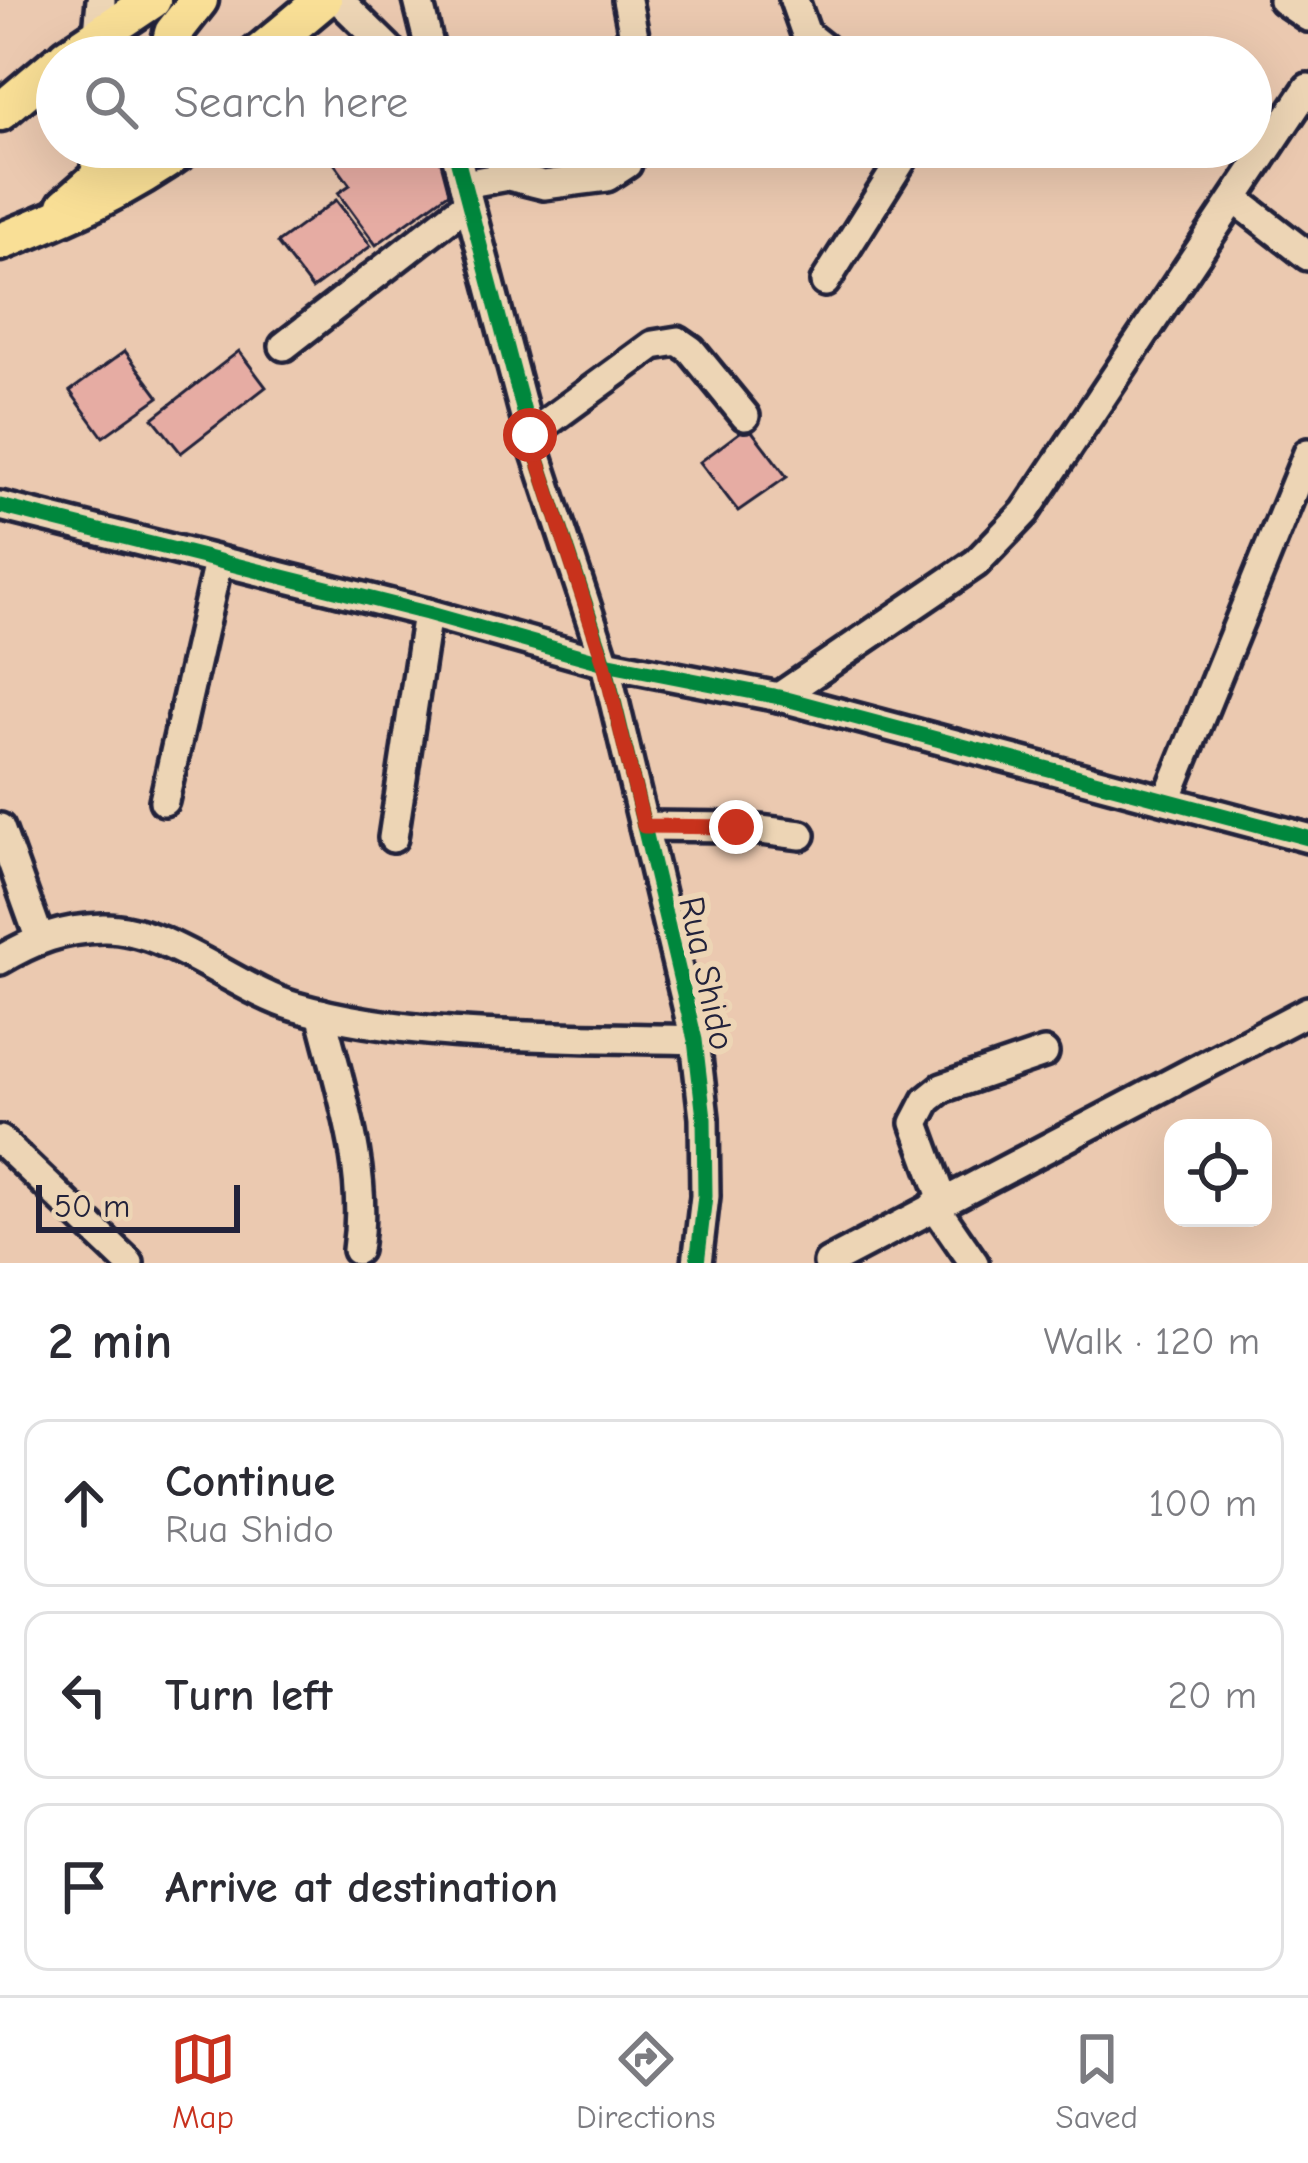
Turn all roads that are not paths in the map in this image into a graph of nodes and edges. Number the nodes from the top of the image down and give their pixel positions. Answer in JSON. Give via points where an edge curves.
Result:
{"nodes":[{"id":1,"x":152,"y":0,"type":"edge"},
{"id":2,"x":199,"y":0,"type":"edge"},
{"id":3,"x":331,"y":0,"type":"edge"},
{"id":4,"x":418,"y":0,"type":"edge"},
{"id":5,"x":627,"y":0,"type":"edge"},
{"id":6,"x":794,"y":0,"type":"edge"},
{"id":7,"x":1283,"y":0,"type":"edge"},
{"id":8,"x":99,"y":16,"type":"edge"},
{"id":9,"x":1308,"y":17,"type":"edge"},
{"id":10,"x":172,"y":36,"type":"edge"},
{"id":11,"x":282,"y":36,"type":"edge"},
{"id":12,"x":298,"y":36,"type":"edge"},
{"id":13,"x":374,"y":36,"type":"edge"},
{"id":14,"x":427,"y":36,"type":"edge"},
{"id":15,"x":634,"y":36,"type":"edge"},
{"id":16,"x":809,"y":36,"type":"edge"},
{"id":17,"x":36,"y":82,"type":"edge"},
{"id":18,"x":1308,"y":88,"type":"edge"},
{"id":19,"x":36,"y":95,"type":"edge"},
{"id":20,"x":0,"y":114,"type":"edge"},
{"id":21,"x":1272,"y":144,"type":"edge"},
{"id":22,"x":100,"y":168,"type":"edge"},
{"id":23,"x":157,"y":168,"type":"edge"},
{"id":24,"x":459,"y":168,"type":"edge"},
{"id":25,"x":621,"y":168,"type":"edge"},
{"id":26,"x":897,"y":168,"type":"edge"},
{"id":27,"x":1257,"y":168,"type":"edge"},
{"id":28,"x":466,"y":193,"type":"junction"},
{"id":29,"x":1236,"y":200,"type":"junction"},
{"id":30,"x":45,"y":224,"type":"junction"},
{"id":31,"x":0,"y":242,"type":"edge"},
{"id":32,"x":1308,"y":256,"type":"edge"},
{"id":33,"x":825,"y":282,"type":"dead end"},
{"id":34,"x":284,"y":346,"type":"dead end"},
{"id":35,"x":745,"y":416,"type":"dead end"},
{"id":36,"x":530,"y":435,"type":"junction"},
{"id":37,"x":1308,"y":453,"type":"edge"},
{"id":38,"x":0,"y":506,"type":"edge"},
{"id":39,"x":218,"y":562,"type":"junction"},
{"id":40,"x":427,"y":613,"type":"junction"},
{"id":41,"x":604,"y":663,"type":"junction"},
{"id":42,"x":779,"y":697,"type":"junction"},
{"id":43,"x":1168,"y":797,"type":"junction"},
{"id":44,"x":164,"y":801,"type":"dead end"},
{"id":45,"x":644,"y":826,"type":"junction"},
{"id":46,"x":0,"y":828,"type":"edge"},
{"id":47,"x":801,"y":835,"type":"dead end"},
{"id":48,"x":393,"y":838,"type":"dead end"},
{"id":49,"x":1308,"y":838,"type":"edge"},
{"id":50,"x":39,"y":938,"type":"junction"},
{"id":51,"x":0,"y":960,"type":"edge"},
{"id":52,"x":1308,"y":1011,"type":"edge"},
{"id":53,"x":321,"y":1013,"type":"junction"},
{"id":54,"x":695,"y":1040,"type":"junction"},
{"id":55,"x":1044,"y":1053,"type":"dead end"},
{"id":56,"x":0,"y":1139,"type":"edge"},
{"id":57,"x":938,"y":1203,"type":"junction"},
{"id":58,"x":357,"y":1250,"type":"dead end"},
{"id":59,"x":128,"y":1263,"type":"edge"},
{"id":60,"x":697,"y":1263,"type":"edge"},
{"id":61,"x":828,"y":1263,"type":"edge"},
{"id":62,"x":974,"y":1263,"type":"edge"}],
"edges":[{"from":1,"to":8,"type":"main road"},
{"from":2,"to":10,"type":"main road"},
{"from":3,"to":11,"type":"main road"},
{"from":3,"to":12,"type":"main road"},
{"from":3,"to":13,"type":"street"},
{"from":4,"to":14,"type":"street"},
{"from":5,"to":15,"type":"street"},
{"from":6,"to":16,"type":"street"},
{"from":7,"to":9,"type":"street"},
{"from":17,"to":20,"type":"main road"},
{"from":18,"to":21,"type":"street"},
{"from":19,"to":20,"type":"main road"},
{"from":22,"to":30,"type":"main road"},
{"from":23,"to":30,"type":"main road"},
{"from":24,"to":28,"type":"street","name":"Rua Shido"},
{"from":25,"to":28,"type":"street","via":[[544,185],[508,176]]},
{"from":26,"to":33,"type":"street"},
{"from":27,"to":29,"type":"street"},
{"from":28,"to":34,"type":"street"},
{"from":28,"to":36,"type":"street","name":"Rua Shido"},
{"from":29,"to":32,"type":"street"},
{"from":29,"to":42,"type":"street","via":[[1025,512],[976,563]]},
{"from":30,"to":31,"type":"main road"},
{"from":35,"to":36,"type":"street","via":[[678,340],[653,346]]},
{"from":36,"to":41,"type":"street","name":"Rua Shido"},
{"from":37,"to":43,"type":"street"},
{"from":38,"to":39,"type":"street"},
{"from":39,"to":40,"type":"street"},
{"from":39,"to":44,"type":"street"},
{"from":40,"to":41,"type":"street"},
{"from":40,"to":48,"type":"street"},
{"from":41,"to":42,"type":"street"},
{"from":41,"to":45,"type":"street","name":"Rua Shido"},
{"from":42,"to":43,"type":"street"},
{"from":43,"to":49,"type":"street"},
{"from":45,"to":47,"type":"street"},
{"from":45,"to":54,"type":"street","name":"Rua Shido"},
{"from":46,"to":50,"type":"street"},
{"from":50,"to":51,"type":"street"},
{"from":50,"to":53,"type":"street","via":[[106,928],[127,933]]},
{"from":52,"to":57,"type":"street"},
{"from":53,"to":54,"type":"street","via":[[443,1030]]},
{"from":53,"to":58,"type":"street","via":[[355,1162]]},
{"from":54,"to":60,"type":"street","name":"Rua Shido","via":[[705,1176]]},
{"from":55,"to":57,"type":"street","via":[[927,1100],[915,1123]]},
{"from":56,"to":59,"type":"street"},
{"from":57,"to":61,"type":"street"},
{"from":57,"to":62,"type":"street"}]}
